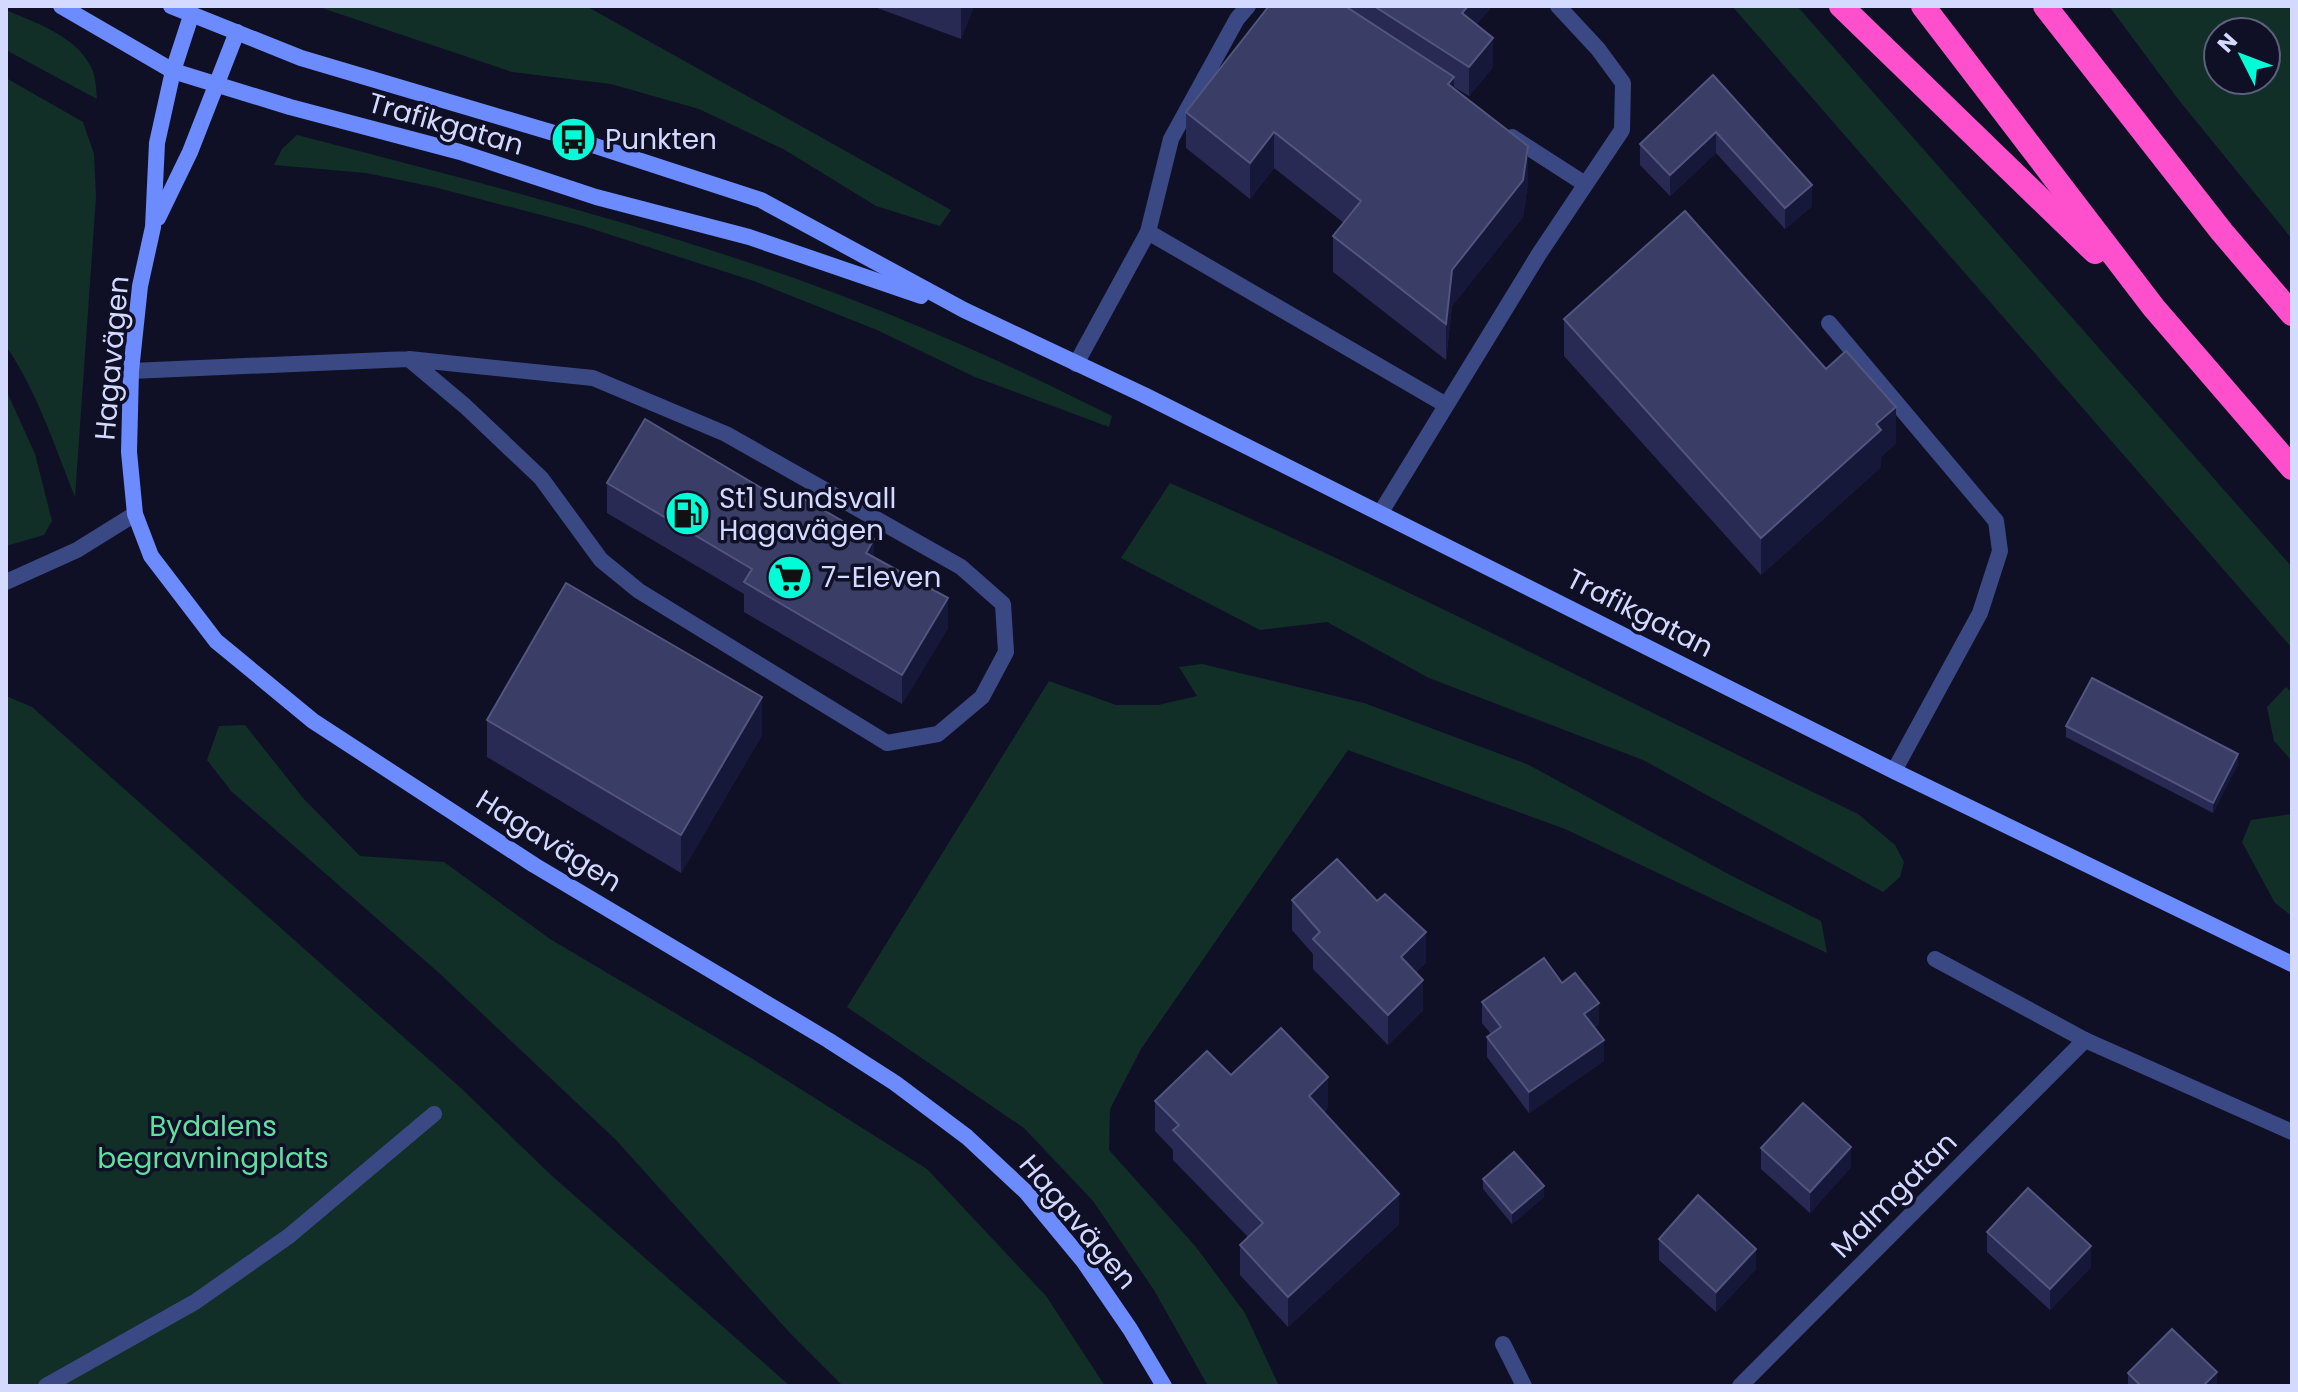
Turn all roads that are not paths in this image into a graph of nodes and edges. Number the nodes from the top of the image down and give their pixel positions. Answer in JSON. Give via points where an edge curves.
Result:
{"nodes":[{"id":1,"x":61,"y":6,"type":"edge"},
{"id":2,"x":171,"y":6,"type":"edge"},
{"id":3,"x":1248,"y":6,"type":"edge"},
{"id":4,"x":1558,"y":6,"type":"edge"},
{"id":5,"x":1841,"y":6,"type":"edge"},
{"id":6,"x":1923,"y":6,"type":"edge"},
{"id":7,"x":2045,"y":6,"type":"edge"},
{"id":8,"x":191,"y":16,"type":"junction"},
{"id":9,"x":237,"y":32,"type":"junction"},
{"id":10,"x":173,"y":71,"type":"junction"},
{"id":11,"x":217,"y":83,"type":"junction"},
{"id":12,"x":1493,"y":125,"type":"edge"},
{"id":13,"x":1585,"y":184,"type":"junction"},
{"id":14,"x":153,"y":227,"type":"junction"},
{"id":15,"x":1148,"y":232,"type":"junction"},
{"id":16,"x":2154,"y":308,"type":"junction"},
{"id":17,"x":964,"y":310,"type":"junction"},
{"id":18,"x":2292,"y":314,"type":"edge"},
{"id":19,"x":1829,"y":323,"type":"dead end"},
{"id":20,"x":409,"y":359,"type":"junction"},
{"id":21,"x":1076,"y":364,"type":"junction"},
{"id":22,"x":131,"y":371,"type":"junction"},
{"id":23,"x":1446,"y":405,"type":"junction"},
{"id":24,"x":2292,"y":468,"type":"edge"},
{"id":25,"x":1381,"y":512,"type":"junction"},
{"id":26,"x":135,"y":514,"type":"junction"},
{"id":27,"x":6,"y":582,"type":"edge"},
{"id":28,"x":1894,"y":771,"type":"junction"},
{"id":29,"x":1935,"y":959,"type":"dead end"},
{"id":30,"x":2292,"y":964,"type":"edge"},
{"id":31,"x":2085,"y":1040,"type":"junction"},
{"id":32,"x":434,"y":1114,"type":"dead end"},
{"id":33,"x":2292,"y":1132,"type":"edge"},
{"id":34,"x":1503,"y":1344,"type":"dead end"},
{"id":35,"x":46,"y":1386,"type":"edge"},
{"id":36,"x":1164,"y":1386,"type":"edge"},
{"id":37,"x":1524,"y":1386,"type":"edge"},
{"id":38,"x":1740,"y":1386,"type":"edge"}],
"edges":[{"from":1,"to":10,"type":"main road","name":"Trafikgatan"},
{"from":2,"to":8,"type":"main road","name":"Trafikgatan"},
{"from":3,"to":15,"type":"street","via":[[1171,139]]},
{"from":4,"to":13,"type":"street","via":[[1623,83],[1622,130]]},
{"from":5,"to":16,"type":"highway"},
{"from":6,"to":16,"type":"highway"},
{"from":7,"to":18,"type":"highway"},
{"from":8,"to":9,"type":"main road","name":"Trafikgatan"},
{"from":8,"to":10,"type":"main road","name":"Hagavägen"},
{"from":9,"to":11,"type":"main road","name":"Hagavägen"},
{"from":9,"to":17,"type":"main road","name":"Trafikgatan","via":[[301,58],[761,200]]},
{"from":10,"to":11,"type":"main road","name":"Trafikgatan"},
{"from":10,"to":14,"type":"main road","name":"Hagavägen","via":[[157,143]]},
{"from":11,"to":14,"type":"main road","name":"Hagavägen"},
{"from":11,"to":17,"type":"main road","name":"Trafikgatan","via":[[596,197],[749,237]]},
{"from":12,"to":13,"type":"street"},
{"from":13,"to":23,"type":"street"},
{"from":14,"to":22,"type":"main road","name":"Hagavägen"},
{"from":15,"to":21,"type":"street"},
{"from":15,"to":23,"type":"street"},
{"from":16,"to":24,"type":"highway"},
{"from":17,"to":21,"type":"main road","name":"Trafikgatan"},
{"from":19,"to":28,"type":"street","via":[[1996,521],[2000,551],[1980,613]]},
{"from":20,"to":20,"type":"street","via":[[593,378],[726,434],[961,567],[1003,604],[1006,652],[982,697],[938,734],[887,743],[639,591],[601,560],[541,478]]},
{"from":20,"to":22,"type":"street"},
{"from":21,"to":25,"type":"main road","name":"Trafikgatan"},
{"from":22,"to":26,"type":"main road","name":"Hagavägen","via":[[129,452]]},
{"from":23,"to":25,"type":"street"},
{"from":25,"to":28,"type":"main road","name":"Trafikgatan"},
{"from":26,"to":27,"type":"street","via":[[77,550]]},
{"from":26,"to":36,"type":"main road","name":"Hagavägen","via":[[151,556],[216,641],[313,721],[534,865],[839,1047],[967,1137],[1026,1192],[1084,1262]]},
{"from":28,"to":30,"type":"main road","name":"Trafikgatan"},
{"from":29,"to":31,"type":"street"},
{"from":31,"to":33,"type":"street"},
{"from":31,"to":38,"type":"street","name":"Malmgatan"},
{"from":32,"to":35,"type":"street","via":[[289,1236],[195,1302]]},
{"from":34,"to":37,"type":"street"}]}
